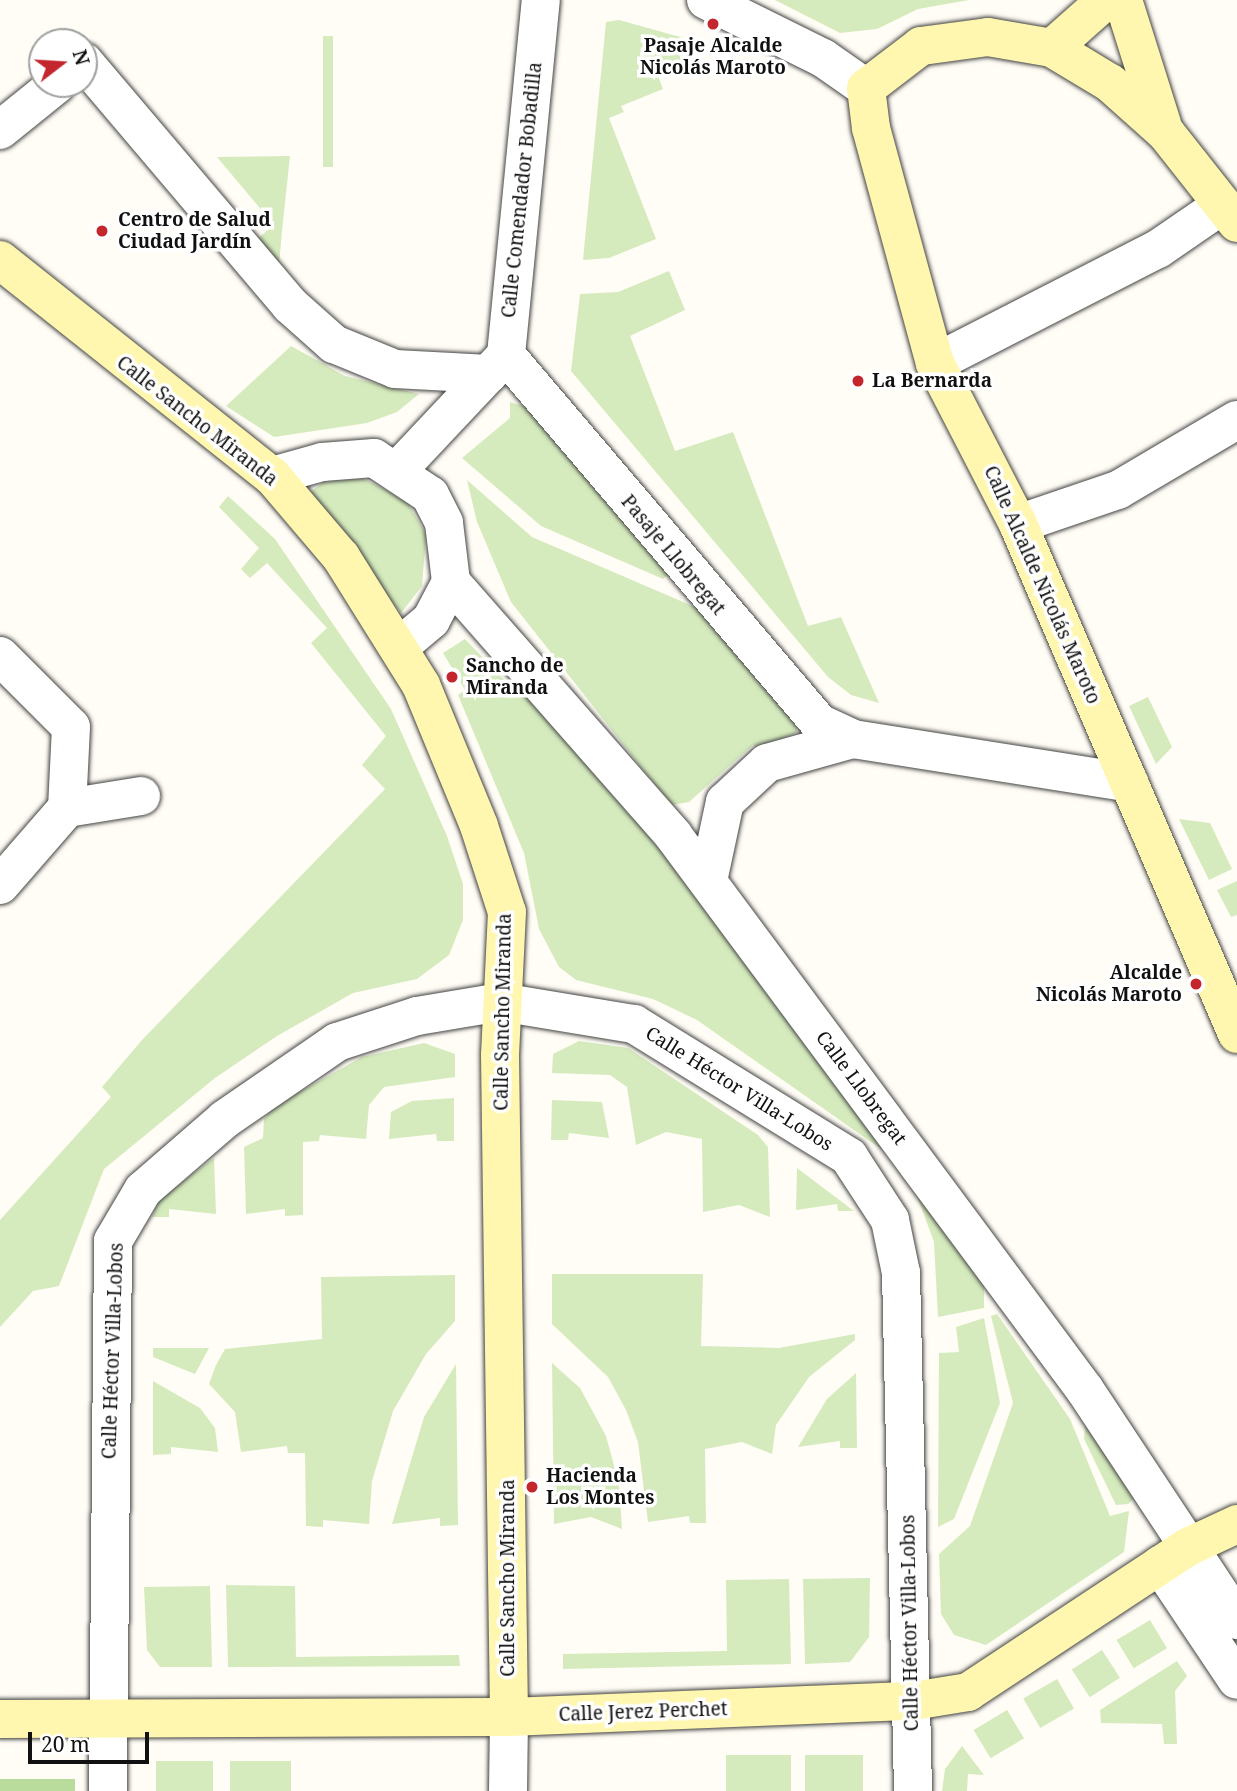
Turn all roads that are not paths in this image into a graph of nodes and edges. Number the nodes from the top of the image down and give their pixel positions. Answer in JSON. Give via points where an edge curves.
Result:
{"nodes":[{"id":1,"x":541,"y":0,"type":"edge"},
{"id":2,"x":706,"y":0,"type":"edge"},
{"id":3,"x":1105,"y":0,"type":"edge"},
{"id":4,"x":1123,"y":0,"type":"edge"},
{"id":5,"x":1052,"y":48,"type":"junction"},
{"id":6,"x":98,"y":76,"type":"edge"},
{"id":7,"x":866,"y":88,"type":"junction"},
{"id":8,"x":40,"y":98,"type":"edge"},
{"id":9,"x":0,"y":130,"type":"edge"},
{"id":10,"x":1166,"y":133,"type":"junction"},
{"id":11,"x":1230,"y":214,"type":"edge"},
{"id":12,"x":0,"y":260,"type":"edge"},
{"id":13,"x":935,"y":363,"type":"junction"},
{"id":14,"x":498,"y":365,"type":"junction"},
{"id":15,"x":1237,"y":420,"type":"edge"},
{"id":16,"x":398,"y":469,"type":"junction"},
{"id":17,"x":272,"y":476,"type":"junction"},
{"id":18,"x":1018,"y":524,"type":"junction"},
{"id":19,"x":451,"y":582,"type":"junction"},
{"id":20,"x":398,"y":648,"type":"junction"},
{"id":21,"x":0,"y":656,"type":"edge"},
{"id":22,"x":853,"y":739,"type":"junction"},
{"id":23,"x":1130,"y":783,"type":"junction"},
{"id":24,"x":141,"y":796,"type":"dead end"},
{"id":25,"x":67,"y":808,"type":"junction"},
{"id":26,"x":708,"y":880,"type":"junction"},
{"id":27,"x":0,"y":885,"type":"edge"},
{"id":28,"x":501,"y":1002,"type":"junction"},
{"id":29,"x":1237,"y":1034,"type":"edge"},
{"id":30,"x":1237,"y":1524,"type":"edge"},
{"id":31,"x":1174,"y":1556,"type":"junction"},
{"id":32,"x":1237,"y":1620,"type":"edge"},
{"id":33,"x":1237,"y":1680,"type":"edge"},
{"id":34,"x":913,"y":1701,"type":"junction"},
{"id":35,"x":107,"y":1717,"type":"junction"},
{"id":36,"x":509,"y":1717,"type":"junction"},
{"id":37,"x":0,"y":1719,"type":"edge"},
{"id":38,"x":108,"y":1791,"type":"edge"},
{"id":39,"x":508,"y":1791,"type":"edge"},
{"id":40,"x":913,"y":1791,"type":"edge"}],
"edges":[{"from":1,"to":14,"type":"street","name":"Calle Comendador Bobadilla"},
{"from":2,"to":7,"type":"street","via":[[823,58]]},
{"from":3,"to":5,"type":"street"},
{"from":4,"to":10,"type":"street"},
{"from":5,"to":7,"type":"street","via":[[988,37],[920,46]]},
{"from":5,"to":10,"type":"street","via":[[1110,83]]},
{"from":6,"to":14,"type":"street","via":[[290,305],[334,344],[395,369]]},
{"from":7,"to":13,"type":"street","name":"Calle Alcalde Nicolás Maroto","via":[[871,128]]},
{"from":8,"to":9,"type":"street"},
{"from":10,"to":11,"type":"street"},
{"from":11,"to":13,"type":"street"},
{"from":12,"to":17,"type":"street","name":"Calle Sancho Miranda"},
{"from":13,"to":18,"type":"street","name":"Calle Alcalde Nicolás Maroto"},
{"from":14,"to":16,"type":"street"},
{"from":14,"to":22,"type":"street","name":"Pasaje Llobregat","via":[[820,723]]},
{"from":15,"to":18,"type":"street","via":[[1118,490]]},
{"from":16,"to":17,"type":"street","via":[[374,458]]},
{"from":16,"to":19,"type":"street","via":[[430,495],[444,523]]},
{"from":17,"to":20,"type":"street","name":"Calle Sancho Miranda","via":[[341,557]]},
{"from":18,"to":23,"type":"street","name":"Calle Alcalde Nicolás Maroto"},
{"from":19,"to":20,"type":"street","via":[[431,620]]},
{"from":19,"to":26,"type":"street","name":"Calle Llobregat"},
{"from":20,"to":28,"type":"street","name":"Calle Sancho Miranda","via":[[452,756],[507,912]]},
{"from":21,"to":25,"type":"street","via":[[71,727]]},
{"from":22,"to":23,"type":"street","name":"Pasaje Llobregat"},
{"from":22,"to":26,"type":"street","name":"Pasaje Llobregat","via":[[767,763],[725,802]]},
{"from":23,"to":29,"type":"street","name":"Calle Alcalde Nicolás Maroto"},
{"from":24,"to":25,"type":"street"},
{"from":25,"to":27,"type":"street"},
{"from":26,"to":31,"type":"street","name":"Calle Llobregat","via":[[1085,1390]]},
{"from":28,"to":34,"type":"street","name":"Calle Héctor Villa-Lobos","via":[[634,1024],[849,1157],[890,1220],[901,1273]]},
{"from":28,"to":35,"type":"street","name":"Calle Héctor Villa-Lobos","via":[[418,1016],[337,1042],[225,1119],[143,1190],[113,1241]]},
{"from":28,"to":36,"type":"street","name":"Calle Sancho Miranda"},
{"from":30,"to":31,"type":"street","name":"Calle Jerez Perchet"},
{"from":31,"to":32,"type":"street","name":"Calle Llobregat"},
{"from":31,"to":33,"type":"street","name":"Calle Llobregat"},
{"from":31,"to":34,"type":"street","name":"Calle Jerez Perchet","via":[[968,1692]]},
{"from":34,"to":36,"type":"street","name":"Calle Jerez Perchet"},
{"from":34,"to":40,"type":"street","name":"Calle Héctor Villa-Lobos"},
{"from":35,"to":36,"type":"street","name":"Calle Jerez Perchet"},
{"from":35,"to":37,"type":"street","name":"Calle Jerez Perchet"},
{"from":35,"to":38,"type":"street","name":"Calle Héctor Villa-Lobos"},
{"from":36,"to":39,"type":"street","name":"Calle Sancho Miranda"}]}
